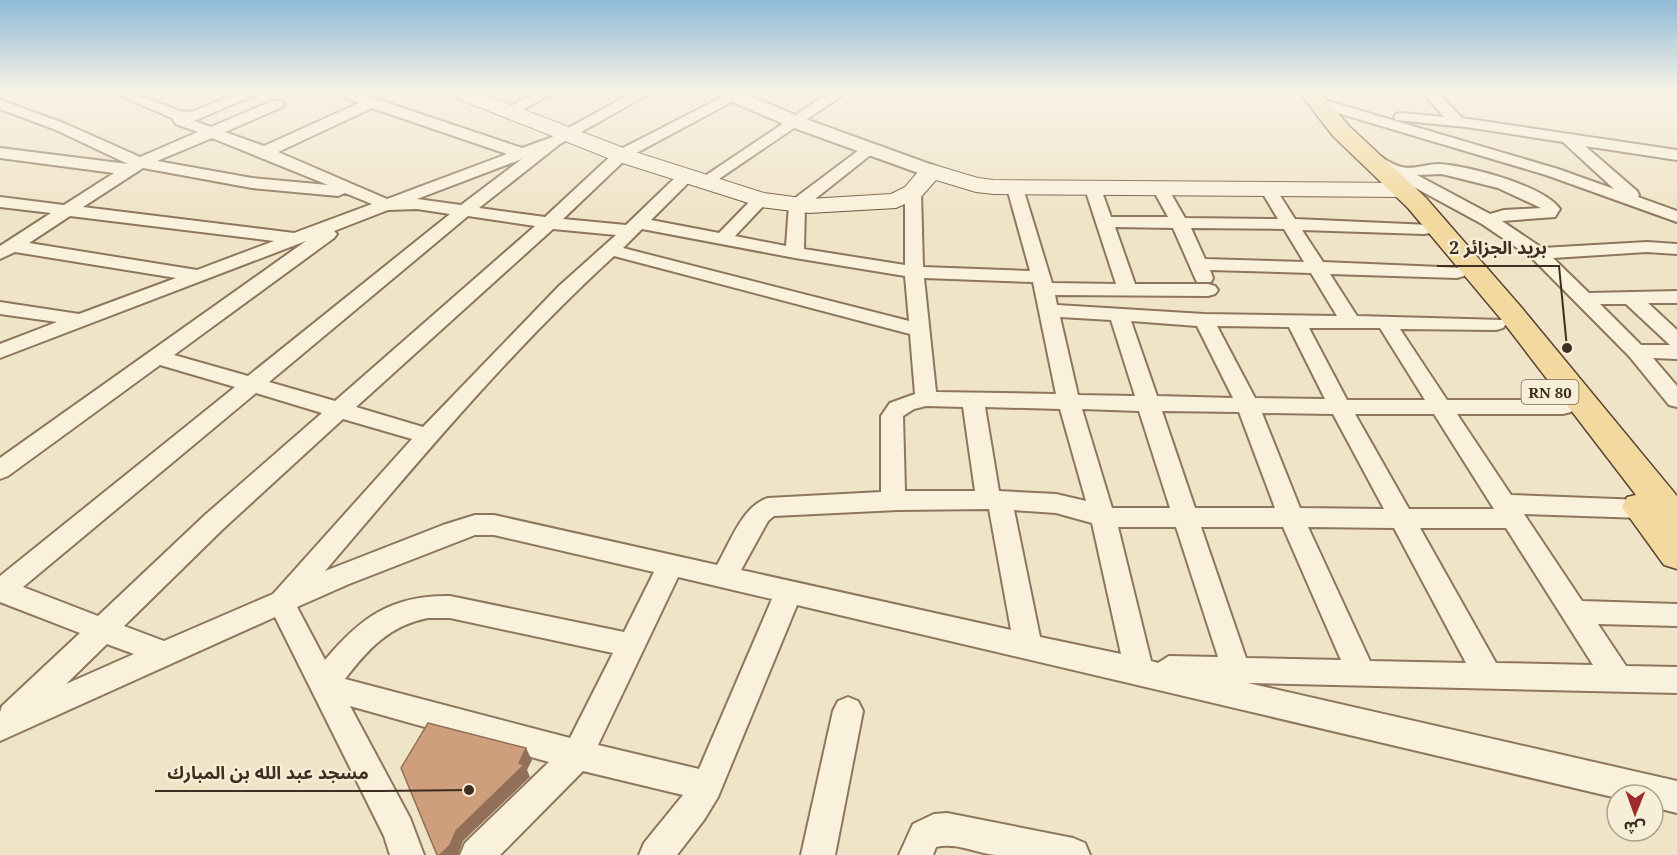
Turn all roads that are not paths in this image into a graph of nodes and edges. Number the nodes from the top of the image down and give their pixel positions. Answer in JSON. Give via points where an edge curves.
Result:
{"nodes":[{"id":1,"x":70,"y":132,"type":"edge"},
{"id":2,"x":214,"y":132,"type":"edge"},
{"id":3,"x":223,"y":132,"type":"edge"},
{"id":4,"x":309,"y":132,"type":"edge"},
{"id":5,"x":458,"y":132,"type":"edge"},
{"id":6,"x":551,"y":132,"type":"edge"},
{"id":7,"x":571,"y":132,"type":"edge"},
{"id":8,"x":664,"y":132,"type":"edge"},
{"id":9,"x":776,"y":132,"type":"edge"},
{"id":10,"x":820,"y":132,"type":"edge"},
{"id":11,"x":1347,"y":132,"type":"edge"},
{"id":12,"x":1416,"y":132,"type":"edge"},
{"id":13,"x":1525,"y":132,"type":"edge"},
{"id":14,"x":561,"y":137,"type":"junction"},
{"id":15,"x":1567,"y":138,"type":"junction"},
{"id":16,"x":272,"y":149,"type":"junction"},
{"id":17,"x":868,"y":150,"type":"junction"},
{"id":18,"x":0,"y":153,"type":"edge"},
{"id":19,"x":521,"y":153,"type":"junction"},
{"id":20,"x":621,"y":155,"type":"junction"},
{"id":21,"x":1677,"y":155,"type":"edge"},
{"id":22,"x":23,"y":156,"type":"junction"},
{"id":23,"x":134,"y":166,"type":"junction"},
{"id":24,"x":0,"y":170,"type":"edge"},
{"id":25,"x":931,"y":171,"type":"junction"},
{"id":26,"x":1389,"y":175,"type":"junction"},
{"id":27,"x":695,"y":179,"type":"junction"},
{"id":28,"x":1015,"y":188,"type":"junction"},
{"id":29,"x":1160,"y":188,"type":"junction"},
{"id":30,"x":1093,"y":189,"type":"junction"},
{"id":31,"x":1268,"y":189,"type":"junction"},
{"id":32,"x":913,"y":192,"type":"junction"},
{"id":33,"x":360,"y":193,"type":"junction"},
{"id":34,"x":412,"y":200,"type":"junction"},
{"id":35,"x":761,"y":200,"type":"junction"},
{"id":36,"x":2,"y":204,"type":"edge"},
{"id":37,"x":1642,"y":204,"type":"junction"},
{"id":38,"x":388,"y":205,"type":"junction"},
{"id":39,"x":797,"y":205,"type":"junction"},
{"id":40,"x":68,"y":210,"type":"junction"},
{"id":41,"x":464,"y":210,"type":"junction"},
{"id":42,"x":1677,"y":216,"type":"edge"},
{"id":43,"x":348,"y":220,"type":"junction"},
{"id":44,"x":1488,"y":220,"type":"junction"},
{"id":45,"x":1104,"y":222,"type":"junction"},
{"id":46,"x":549,"y":223,"type":"junction"},
{"id":47,"x":1180,"y":224,"type":"junction"},
{"id":48,"x":1290,"y":224,"type":"junction"},
{"id":49,"x":634,"y":227,"type":"junction"},
{"id":50,"x":1424,"y":229,"type":"junction"},
{"id":51,"x":293,"y":239,"type":"junction"},
{"id":52,"x":723,"y":239,"type":"junction"},
{"id":53,"x":1677,"y":249,"type":"edge"},
{"id":54,"x":6,"y":250,"type":"edge"},
{"id":55,"x":611,"y":250,"type":"junction"},
{"id":56,"x":795,"y":253,"type":"junction"},
{"id":57,"x":1538,"y":254,"type":"junction"},
{"id":58,"x":1198,"y":264,"type":"junction"},
{"id":59,"x":1315,"y":266,"type":"junction"},
{"id":60,"x":914,"y":272,"type":"junction"},
{"id":61,"x":1457,"y":272,"type":"junction"},
{"id":62,"x":202,"y":276,"type":"junction"},
{"id":63,"x":1128,"y":290,"type":"junction"},
{"id":64,"x":1208,"y":290,"type":"junction"},
{"id":65,"x":1044,"y":292,"type":"junction"},
{"id":66,"x":1677,"y":297,"type":"edge"},
{"id":67,"x":1584,"y":299,"type":"junction"},
{"id":68,"x":1632,"y":299,"type":"junction"},
{"id":69,"x":0,"y":308,"type":"edge"},
{"id":70,"x":1119,"y":315,"type":"junction"},
{"id":71,"x":81,"y":320,"type":"junction"},
{"id":72,"x":1214,"y":320,"type":"junction"},
{"id":73,"x":1296,"y":322,"type":"junction"},
{"id":74,"x":1351,"y":323,"type":"junction"},
{"id":75,"x":1386,"y":323,"type":"junction"},
{"id":76,"x":1496,"y":324,"type":"junction"},
{"id":77,"x":58,"y":329,"type":"junction"},
{"id":78,"x":919,"y":330,"type":"junction"},
{"id":79,"x":1677,"y":341,"type":"edge"},
{"id":80,"x":0,"y":351,"type":"edge"},
{"id":81,"x":1636,"y":351,"type":"junction"},
{"id":82,"x":1677,"y":352,"type":"edge"},
{"id":83,"x":156,"y":357,"type":"junction"},
{"id":84,"x":0,"y":365,"type":"edge"},
{"id":85,"x":251,"y":385,"type":"junction"},
{"id":86,"x":926,"y":399,"type":"junction"},
{"id":87,"x":973,"y":400,"type":"junction"},
{"id":88,"x":1677,"y":400,"type":"edge"},
{"id":89,"x":1069,"y":402,"type":"junction"},
{"id":90,"x":1149,"y":403,"type":"junction"},
{"id":91,"x":1246,"y":404,"type":"junction"},
{"id":92,"x":1340,"y":407,"type":"junction"},
{"id":93,"x":1442,"y":407,"type":"junction"},
{"id":94,"x":1563,"y":407,"type":"junction"},
{"id":95,"x":338,"y":412,"type":"junction"},
{"id":96,"x":428,"y":436,"type":"junction"},
{"id":97,"x":0,"y":470,"type":"edge"},
{"id":98,"x":893,"y":499,"type":"junction"},
{"id":99,"x":994,"y":501,"type":"junction"},
{"id":100,"x":1642,"y":509,"type":"junction"},
{"id":101,"x":1508,"y":511,"type":"junction"},
{"id":102,"x":1184,"y":515,"type":"junction"},
{"id":103,"x":1292,"y":516,"type":"junction"},
{"id":104,"x":1103,"y":517,"type":"junction"},
{"id":105,"x":1400,"y":517,"type":"junction"},
{"id":106,"x":1677,"y":521,"type":"edge"},
{"id":107,"x":1677,"y":554,"type":"edge"},
{"id":108,"x":671,"y":564,"type":"junction"},
{"id":109,"x":724,"y":576,"type":"junction"},
{"id":110,"x":0,"y":590,"type":"edge"},
{"id":111,"x":789,"y":591,"type":"junction"},
{"id":112,"x":281,"y":603,"type":"junction"},
{"id":113,"x":1574,"y":612,"type":"junction"},
{"id":114,"x":1677,"y":615,"type":"edge"},
{"id":115,"x":102,"y":630,"type":"junction"},
{"id":116,"x":630,"y":645,"type":"junction"},
{"id":117,"x":1028,"y":646,"type":"junction"},
{"id":118,"x":165,"y":654,"type":"junction"},
{"id":119,"x":1131,"y":668,"type":"junction"},
{"id":120,"x":1236,"y":670,"type":"junction"},
{"id":121,"x":1361,"y":673,"type":"junction"},
{"id":122,"x":1488,"y":676,"type":"junction"},
{"id":123,"x":1618,"y":679,"type":"junction"},
{"id":124,"x":1677,"y":680,"type":"edge"},
{"id":125,"x":323,"y":686,"type":"junction"},
{"id":126,"x":848,"y":711,"type":"dead end"},
{"id":127,"x":1,"y":727,"type":"edge"},
{"id":128,"x":578,"y":755,"type":"junction"},
{"id":129,"x":706,"y":786,"type":"junction"},
{"id":130,"x":1677,"y":797,"type":"edge"},
{"id":131,"x":407,"y":855,"type":"edge"},
{"id":132,"x":477,"y":855,"type":"edge"},
{"id":133,"x":656,"y":855,"type":"edge"},
{"id":134,"x":818,"y":855,"type":"edge"},
{"id":135,"x":916,"y":855,"type":"edge"},
{"id":136,"x":1073,"y":855,"type":"edge"}],
"edges":[{"from":1,"to":23,"type":"street"},
{"from":2,"to":23,"type":"street"},
{"from":3,"to":16,"type":"street"},
{"from":4,"to":16,"type":"street"},
{"from":5,"to":19,"type":"street"},
{"from":6,"to":14,"type":"main road"},
{"from":7,"to":14,"type":"street"},
{"from":8,"to":20,"type":"street"},
{"from":9,"to":27,"type":"street"},
{"from":10,"to":17,"type":"street"},
{"from":11,"to":26,"type":"main road","number":"RN 80"},
{"from":12,"to":37,"type":"street","via":[[1498,155]]},
{"from":13,"to":15,"type":"street"},
{"from":14,"to":19,"type":"street"},
{"from":14,"to":20,"type":"main road"},
{"from":14,"to":41,"type":"street"},
{"from":15,"to":21,"type":"street"},
{"from":15,"to":37,"type":"street"},
{"from":16,"to":33,"type":"street"},
{"from":16,"to":34,"type":"street"},
{"from":17,"to":25,"type":"street"},
{"from":17,"to":39,"type":"street"},
{"from":18,"to":22,"type":"street"},
{"from":19,"to":34,"type":"street"},
{"from":20,"to":27,"type":"main road"},
{"from":20,"to":46,"type":"street"},
{"from":22,"to":23,"type":"street"},
{"from":22,"to":24,"type":"street"},
{"from":23,"to":33,"type":"street"},
{"from":23,"to":40,"type":"street"},
{"from":25,"to":28,"type":"main road","via":[[976,185]]},
{"from":25,"to":32,"type":"main road"},
{"from":26,"to":31,"type":"main road"},
{"from":26,"to":44,"type":"street"},
{"from":26,"to":44,"type":"street","via":[[1449,170],[1534,196],[1552,208],[1549,213],[1504,214]]},
{"from":26,"to":50,"type":"main road","number":"RN 80"},
{"from":26,"to":106,"type":"main road","number":"RN 80","via":[[1511,313]]},
{"from":27,"to":35,"type":"main road"},
{"from":27,"to":49,"type":"street"},
{"from":28,"to":30,"type":"main road"},
{"from":28,"to":65,"type":"street"},
{"from":29,"to":30,"type":"main road"},
{"from":29,"to":31,"type":"main road"},
{"from":29,"to":47,"type":"street"},
{"from":30,"to":45,"type":"street"},
{"from":31,"to":48,"type":"street"},
{"from":32,"to":39,"type":"main road","via":[[885,203]]},
{"from":32,"to":60,"type":"street"},
{"from":33,"to":38,"type":"street"},
{"from":34,"to":38,"type":"street"},
{"from":34,"to":41,"type":"street"},
{"from":35,"to":39,"type":"main road"},
{"from":35,"to":52,"type":"street"},
{"from":36,"to":40,"type":"street"},
{"from":37,"to":42,"type":"street"},
{"from":38,"to":43,"type":"street"},
{"from":39,"to":56,"type":"street"},
{"from":40,"to":51,"type":"street"},
{"from":40,"to":54,"type":"street"},
{"from":41,"to":46,"type":"street"},
{"from":41,"to":85,"type":"street"},
{"from":43,"to":51,"type":"street"},
{"from":43,"to":83,"type":"street"},
{"from":44,"to":57,"type":"street"},
{"from":45,"to":47,"type":"street"},
{"from":45,"to":63,"type":"street"},
{"from":46,"to":49,"type":"street"},
{"from":46,"to":95,"type":"street"},
{"from":47,"to":48,"type":"street"},
{"from":47,"to":58,"type":"street"},
{"from":48,"to":50,"type":"street"},
{"from":48,"to":59,"type":"street"},
{"from":49,"to":52,"type":"street"},
{"from":49,"to":55,"type":"street"},
{"from":50,"to":61,"type":"main road","number":"RN 80"},
{"from":51,"to":62,"type":"street"},
{"from":52,"to":56,"type":"street"},
{"from":53,"to":57,"type":"street","via":[[1647,247]]},
{"from":54,"to":62,"type":"street"},
{"from":55,"to":78,"type":"street"},
{"from":55,"to":96,"type":"street","via":[[566,290]]},
{"from":56,"to":60,"type":"street"},
{"from":57,"to":67,"type":"street"},
{"from":58,"to":59,"type":"street"},
{"from":58,"to":64,"type":"street"},
{"from":59,"to":61,"type":"street"},
{"from":59,"to":74,"type":"street"},
{"from":60,"to":65,"type":"street"},
{"from":60,"to":78,"type":"street"},
{"from":61,"to":76,"type":"main road","number":"RN 80"},
{"from":62,"to":71,"type":"street"},
{"from":63,"to":64,"type":"street"},
{"from":63,"to":65,"type":"street"},
{"from":64,"to":72,"type":"street"},
{"from":65,"to":70,"type":"street"},
{"from":65,"to":89,"type":"street"},
{"from":66,"to":68,"type":"street"},
{"from":67,"to":68,"type":"street"},
{"from":67,"to":81,"type":"street"},
{"from":68,"to":79,"type":"street"},
{"from":69,"to":71,"type":"street"},
{"from":70,"to":72,"type":"street"},
{"from":70,"to":90,"type":"street"},
{"from":71,"to":77,"type":"street"},
{"from":72,"to":73,"type":"street"},
{"from":72,"to":91,"type":"street"},
{"from":73,"to":74,"type":"street"},
{"from":73,"to":92,"type":"street"},
{"from":74,"to":75,"type":"street"},
{"from":75,"to":76,"type":"street"},
{"from":75,"to":93,"type":"street"},
{"from":76,"to":94,"type":"main road","number":"RN 80"},
{"from":77,"to":80,"type":"street"},
{"from":77,"to":84,"type":"street"},
{"from":78,"to":86,"type":"street"},
{"from":81,"to":82,"type":"street"},
{"from":81,"to":88,"type":"street"},
{"from":83,"to":85,"type":"street"},
{"from":83,"to":97,"type":"street"},
{"from":85,"to":95,"type":"street"},
{"from":85,"to":110,"type":"street"},
{"from":86,"to":87,"type":"street"},
{"from":86,"to":98,"type":"street","via":[[894,409]]},
{"from":87,"to":89,"type":"street"},
{"from":87,"to":99,"type":"street"},
{"from":89,"to":90,"type":"street"},
{"from":89,"to":104,"type":"street"},
{"from":90,"to":91,"type":"street"},
{"from":90,"to":102,"type":"street"},
{"from":91,"to":92,"type":"street"},
{"from":91,"to":103,"type":"street"},
{"from":92,"to":93,"type":"street"},
{"from":92,"to":105,"type":"street"},
{"from":93,"to":94,"type":"street"},
{"from":93,"to":101,"type":"street"},
{"from":94,"to":100,"type":"main road","number":"RN 80"},
{"from":95,"to":96,"type":"street"},
{"from":95,"to":115,"type":"street","via":[[214,522]]},
{"from":96,"to":112,"type":"street"},
{"from":98,"to":99,"type":"street"},
{"from":98,"to":109,"type":"street","via":[[768,507],[759,514]]},
{"from":99,"to":104,"type":"street","via":[[1065,503]]},
{"from":99,"to":117,"type":"street"},
{"from":100,"to":101,"type":"street"},
{"from":100,"to":107,"type":"main road","number":"RN 80"},
{"from":101,"to":105,"type":"street"},
{"from":101,"to":113,"type":"street"},
{"from":102,"to":103,"type":"street"},
{"from":102,"to":104,"type":"street"},
{"from":102,"to":120,"type":"street"},
{"from":103,"to":105,"type":"street"},
{"from":103,"to":121,"type":"street"},
{"from":104,"to":119,"type":"street"},
{"from":105,"to":122,"type":"street"},
{"from":108,"to":109,"type":"street"},
{"from":108,"to":112,"type":"street","via":[[512,528],[475,525]]},
{"from":108,"to":116,"type":"street"},
{"from":109,"to":111,"type":"street"},
{"from":110,"to":115,"type":"street"},
{"from":111,"to":117,"type":"street"},
{"from":111,"to":129,"type":"street"},
{"from":112,"to":118,"type":"street"},
{"from":112,"to":125,"type":"street"},
{"from":113,"to":114,"type":"street"},
{"from":113,"to":123,"type":"street"},
{"from":115,"to":118,"type":"street"},
{"from":115,"to":127,"type":"street"},
{"from":116,"to":125,"type":"street","via":[[450,607],[420,607],[379,623],[363,635]]},
{"from":116,"to":128,"type":"street"},
{"from":117,"to":119,"type":"street"},
{"from":118,"to":127,"type":"street"},
{"from":119,"to":120,"type":"street"},
{"from":119,"to":130,"type":"street"},
{"from":120,"to":121,"type":"street"},
{"from":121,"to":122,"type":"street"},
{"from":122,"to":123,"type":"street"},
{"from":123,"to":124,"type":"street"},
{"from":125,"to":128,"type":"street"},
{"from":125,"to":131,"type":"street","via":[[398,830]]},
{"from":126,"to":134,"type":"street"},
{"from":128,"to":129,"type":"street"},
{"from":128,"to":132,"type":"street"},
{"from":129,"to":133,"type":"street"},
{"from":135,"to":136,"type":"street","via":[[926,833],[936,828]]}]}
